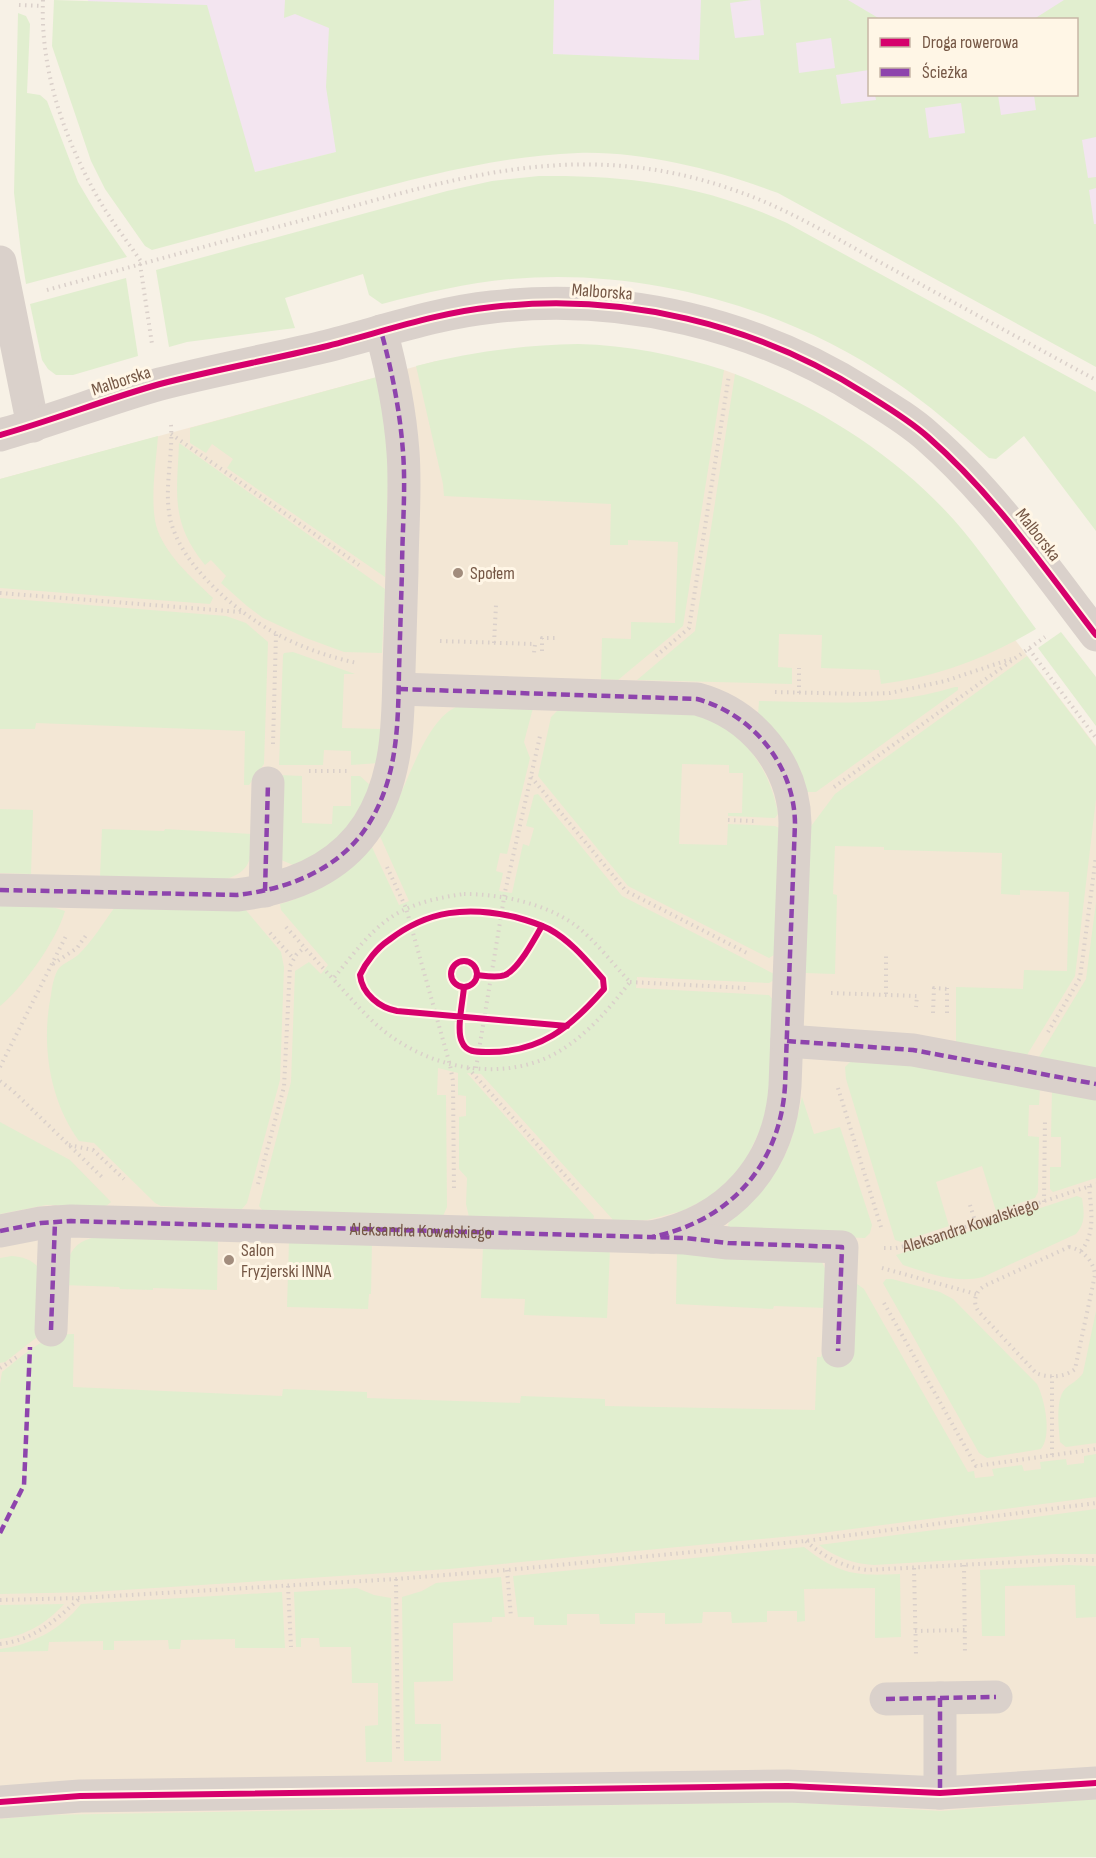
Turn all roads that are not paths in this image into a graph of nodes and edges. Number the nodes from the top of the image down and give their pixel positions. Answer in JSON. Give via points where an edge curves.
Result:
{"nodes":[{"id":1,"x":0,"y":262,"type":"edge"},
{"id":2,"x":381,"y":331,"type":"junction"},
{"id":3,"x":33,"y":426,"type":"junction"},
{"id":4,"x":0,"y":435,"type":"edge"},
{"id":5,"x":1096,"y":635,"type":"edge"},
{"id":6,"x":399,"y":679,"type":"junction"},
{"id":7,"x":270,"y":777,"type":"road end"},
{"id":8,"x":0,"y":890,"type":"edge"},
{"id":9,"x":266,"y":891,"type":"junction"},
{"id":10,"x":787,"y":1041,"type":"junction"},
{"id":11,"x":1096,"y":1084,"type":"edge"},
{"id":12,"x":55,"y":1222,"type":"junction"},
{"id":13,"x":0,"y":1231,"type":"edge"},
{"id":14,"x":636,"y":1237,"type":"junction"},
{"id":15,"x":51,"y":1330,"type":"dead end"},
{"id":16,"x":838,"y":1351,"type":"dead end"},
{"id":17,"x":941,"y":1698,"type":"road end"},
{"id":18,"x":1096,"y":1783,"type":"edge"},
{"id":19,"x":940,"y":1793,"type":"junction"},
{"id":20,"x":0,"y":1802,"type":"edge"}],
"edges":[{"from":1,"to":3,"type":"street"},
{"from":2,"to":3,"type":"street","name":"Malborska","via":[[161,384]]},
{"from":2,"to":5,"type":"street","name":"Malborska","via":[[490,307],[570,304],[676,316],[780,348],[885,405],[956,462],[999,508]]},
{"from":2,"to":6,"type":"street","via":[[396,390],[404,454]]},
{"from":3,"to":4,"type":"street","name":"Malborska"},
{"from":6,"to":9,"type":"street","via":[[392,772],[368,825],[351,847],[318,873]]},
{"from":6,"to":10,"type":"street","via":[[687,697],[716,704],[756,731],[774,755],[795,815]]},
{"from":7,"to":9,"type":"street"},
{"from":8,"to":9,"type":"street","via":[[237,895]]},
{"from":10,"to":11,"type":"street","via":[[914,1050]]},
{"from":10,"to":14,"type":"street","via":[[782,1115],[759,1170],[739,1193],[711,1214],[679,1230]]},
{"from":12,"to":13,"type":"street","name":"Aleksandra Kowalskiego"},
{"from":12,"to":14,"type":"street","name":"Aleksandra Kowalskiego"},
{"from":12,"to":15,"type":"street"},
{"from":14,"to":16,"type":"street","name":"Aleksandra Kowalskiego","via":[[847,1247]]},
{"from":17,"to":19,"type":"street"},
{"from":18,"to":19,"type":"street"},
{"from":19,"to":20,"type":"street","via":[[788,1786],[80,1796]]}]}
